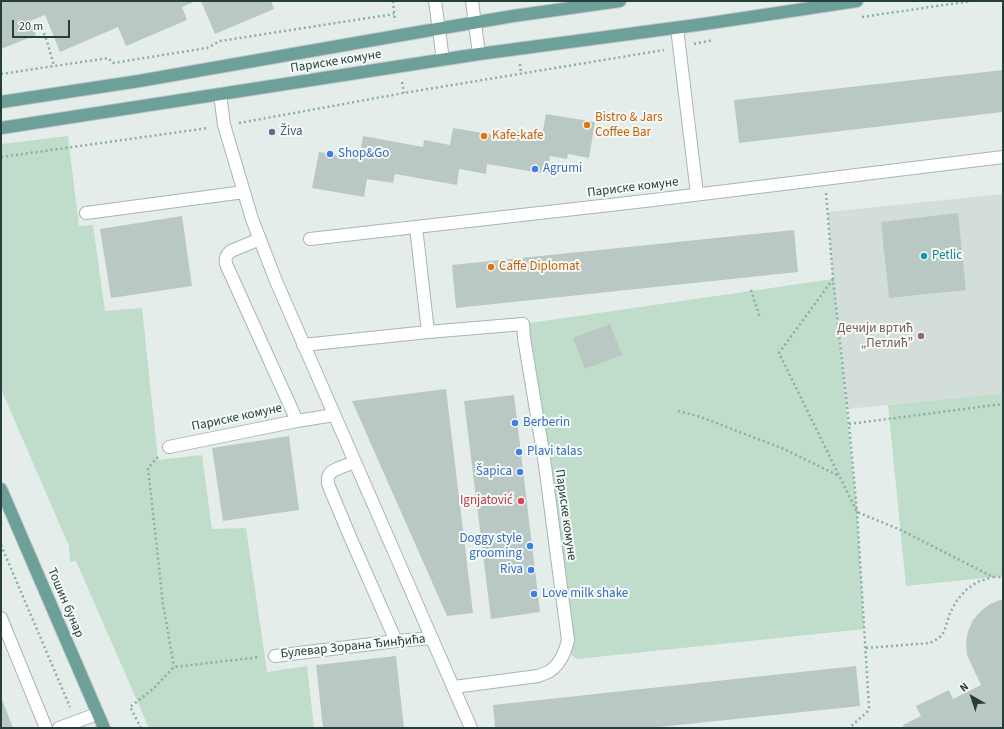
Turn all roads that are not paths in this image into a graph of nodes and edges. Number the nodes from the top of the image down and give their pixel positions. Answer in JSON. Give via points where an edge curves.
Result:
{"nodes":[{"id":1,"x":435,"y":1,"type":"edge"},
{"id":2,"x":472,"y":1,"type":"edge"},
{"id":3,"x":615,"y":1,"type":"edge"},
{"id":4,"x":858,"y":1,"type":"edge"},
{"id":5,"x":474,"y":23,"type":"junction"},
{"id":6,"x":677,"y":28,"type":"junction"},
{"id":7,"x":439,"y":29,"type":"junction"},
{"id":8,"x":479,"y":54,"type":"junction"},
{"id":9,"x":443,"y":60,"type":"junction"},
{"id":10,"x":220,"y":94,"type":"junction"},
{"id":11,"x":1,"y":102,"type":"edge"},
{"id":12,"x":17,"y":126,"type":"junction"},
{"id":13,"x":1,"y":128,"type":"edge"},
{"id":14,"x":1,"y":133,"type":"edge"},
{"id":15,"x":1003,"y":157,"type":"edge"},
{"id":16,"x":244,"y":192,"type":"junction"},
{"id":17,"x":697,"y":194,"type":"junction"},
{"id":18,"x":86,"y":213,"type":"dead end"},
{"id":19,"x":416,"y":227,"type":"junction"},
{"id":20,"x":260,"y":239,"type":"junction"},
{"id":21,"x":310,"y":239,"type":"dead end"},
{"id":22,"x":428,"y":332,"type":"junction"},
{"id":23,"x":303,"y":345,"type":"junction"},
{"id":24,"x":334,"y":415,"type":"junction"},
{"id":25,"x":296,"y":420,"type":"junction"},
{"id":26,"x":169,"y":447,"type":"road end"},
{"id":27,"x":355,"y":462,"type":"junction"},
{"id":28,"x":1,"y":489,"type":"edge"},
{"id":29,"x":1,"y":618,"type":"edge"},
{"id":30,"x":432,"y":638,"type":"junction"},
{"id":31,"x":396,"y":641,"type":"junction"},
{"id":32,"x":274,"y":656,"type":"road end"},
{"id":33,"x":454,"y":687,"type":"junction"},
{"id":34,"x":97,"y":714,"type":"junction"},
{"id":35,"x":46,"y":728,"type":"edge"},
{"id":36,"x":59,"y":728,"type":"edge"},
{"id":37,"x":104,"y":728,"type":"edge"},
{"id":38,"x":471,"y":728,"type":"edge"}],
"edges":[{"from":1,"to":7,"type":"street"},
{"from":2,"to":5,"type":"street"},
{"from":3,"to":5,"type":"main road","name":"Париске комуне"},
{"from":4,"to":6,"type":"main road","name":"Париске комуне"},
{"from":5,"to":7,"type":"main road","name":"Париске комуне"},
{"from":5,"to":8,"type":"street"},
{"from":6,"to":8,"type":"main road","name":"Париске комуне"},
{"from":6,"to":17,"type":"street","name":"Париске комуне"},
{"from":7,"to":9,"type":"street"},
{"from":7,"to":11,"type":"main road","name":"Париске комуне","via":[[147,80]]},
{"from":8,"to":9,"type":"main road","name":"Париске комуне"},
{"from":9,"to":10,"type":"main road","name":"Париске комуне"},
{"from":10,"to":12,"type":"main road","name":"Париске комуне"},
{"from":10,"to":16,"type":"street","via":[[224,125]]},
{"from":12,"to":13,"type":"main road","name":"Париске комуне"},
{"from":12,"to":14,"type":"main road"},
{"from":15,"to":17,"type":"street","name":"Париске комуне"},
{"from":16,"to":18,"type":"street"},
{"from":16,"to":20,"type":"street"},
{"from":17,"to":19,"type":"street","name":"Париске комуне"},
{"from":19,"to":21,"type":"street","name":"Париске комуне"},
{"from":19,"to":22,"type":"street"},
{"from":20,"to":23,"type":"street"},
{"from":20,"to":25,"type":"street","via":[[227,253],[226,264]]},
{"from":22,"to":23,"type":"street"},
{"from":22,"to":33,"type":"street","name":"Париске комуне","via":[[523,324],[568,640],[560,661],[550,671],[538,676]]},
{"from":23,"to":24,"type":"street"},
{"from":24,"to":25,"type":"street","name":"Париске комуне"},
{"from":24,"to":27,"type":"street"},
{"from":25,"to":26,"type":"street","name":"Париске комуне"},
{"from":27,"to":30,"type":"street"},
{"from":27,"to":31,"type":"street","via":[[329,473],[328,484]]},
{"from":28,"to":34,"type":"main road","name":"Тошин бунар"},
{"from":29,"to":35,"type":"street"},
{"from":30,"to":31,"type":"street","name":"Булевар Зорана Ђинђића"},
{"from":30,"to":33,"type":"street"},
{"from":31,"to":32,"type":"street","name":"Булевар Зорана Ђинђића"},
{"from":33,"to":38,"type":"street"},
{"from":34,"to":36,"type":"street"},
{"from":34,"to":37,"type":"main road","name":"Тошин бунар"}]}
